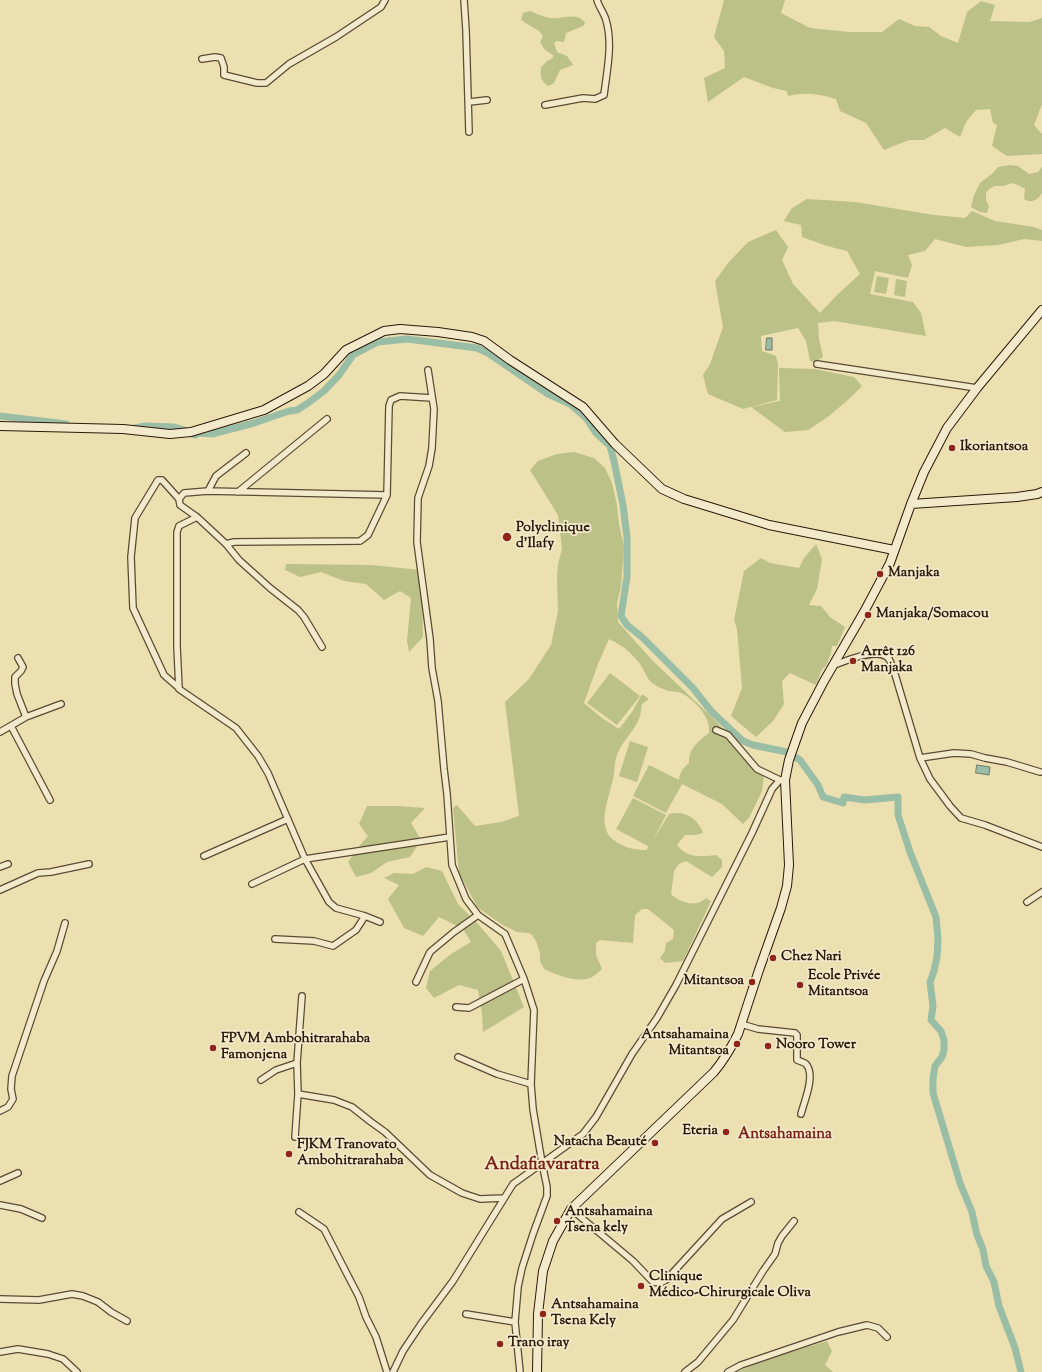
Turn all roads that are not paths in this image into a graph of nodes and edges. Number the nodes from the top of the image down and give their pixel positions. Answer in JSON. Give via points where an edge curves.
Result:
{"nodes":[{"id":1,"x":385,"y":0,"type":"edge"},
{"id":2,"x":464,"y":0,"type":"edge"},
{"id":3,"x":597,"y":0,"type":"edge"},
{"id":4,"x":202,"y":59,"type":"dead end"},
{"id":5,"x":488,"y":100,"type":"dead end"},
{"id":6,"x":468,"y":102,"type":"junction"},
{"id":7,"x":545,"y":105,"type":"dead end"},
{"id":8,"x":469,"y":132,"type":"dead end"},
{"id":9,"x":1042,"y":310,"type":"edge"},
{"id":10,"x":818,"y":364,"type":"dead end"},
{"id":11,"x":428,"y":370,"type":"dead end"},
{"id":12,"x":977,"y":388,"type":"junction"},
{"id":13,"x":432,"y":398,"type":"junction"},
{"id":14,"x":327,"y":420,"type":"dead end"},
{"id":15,"x":0,"y":426,"type":"edge"},
{"id":16,"x":246,"y":453,"type":"dead end"},
{"id":17,"x":208,"y":491,"type":"junction"},
{"id":18,"x":238,"y":492,"type":"junction"},
{"id":19,"x":1042,"y":492,"type":"edge"},
{"id":20,"x":387,"y":495,"type":"junction"},
{"id":21,"x":179,"y":499,"type":"junction"},
{"id":22,"x":911,"y":504,"type":"junction"},
{"id":23,"x":197,"y":517,"type":"junction"},
{"id":24,"x":226,"y":544,"type":"junction"},
{"id":25,"x":894,"y":550,"type":"junction"},
{"id":26,"x":322,"y":647,"type":"dead end"},
{"id":27,"x":18,"y":658,"type":"dead end"},
{"id":28,"x":832,"y":666,"type":"junction"},
{"id":29,"x":179,"y":689,"type":"junction"},
{"id":30,"x":61,"y":704,"type":"dead end"},
{"id":31,"x":26,"y":717,"type":"junction"},
{"id":32,"x":10,"y":726,"type":"junction"},
{"id":33,"x":716,"y":730,"type":"dead end"},
{"id":34,"x":0,"y":732,"type":"edge"},
{"id":35,"x":920,"y":758,"type":"junction"},
{"id":36,"x":1040,"y":772,"type":"dead end"},
{"id":37,"x":783,"y":780,"type":"junction"},
{"id":38,"x":50,"y":800,"type":"dead end"},
{"id":39,"x":288,"y":819,"type":"junction"},
{"id":40,"x":450,"y":837,"type":"junction"},
{"id":41,"x":1042,"y":847,"type":"edge"},
{"id":42,"x":204,"y":856,"type":"dead end"},
{"id":43,"x":305,"y":859,"type":"junction"},
{"id":44,"x":8,"y":864,"type":"dead end"},
{"id":45,"x":89,"y":864,"type":"dead end"},
{"id":46,"x":0,"y":867,"type":"edge"},
{"id":47,"x":252,"y":884,"type":"dead end"},
{"id":48,"x":0,"y":890,"type":"edge"},
{"id":49,"x":1042,"y":892,"type":"edge"},
{"id":50,"x":1028,"y":902,"type":"dead end"},
{"id":51,"x":478,"y":915,"type":"junction"},
{"id":52,"x":365,"y":916,"type":"junction"},
{"id":53,"x":380,"y":922,"type":"dead end"},
{"id":54,"x":65,"y":923,"type":"dead end"},
{"id":55,"x":275,"y":939,"type":"dead end"},
{"id":56,"x":524,"y":979,"type":"junction"},
{"id":57,"x":416,"y":982,"type":"dead end"},
{"id":58,"x":302,"y":996,"type":"dead end"},
{"id":59,"x":456,"y":1007,"type":"dead end"},
{"id":60,"x":742,"y":1024,"type":"junction"},
{"id":61,"x":458,"y":1058,"type":"dead end"},
{"id":62,"x":296,"y":1063,"type":"junction"},
{"id":63,"x":261,"y":1080,"type":"dead end"},
{"id":64,"x":531,"y":1084,"type":"junction"},
{"id":65,"x":298,"y":1094,"type":"junction"},
{"id":66,"x":0,"y":1111,"type":"edge"},
{"id":67,"x":801,"y":1114,"type":"dead end"},
{"id":68,"x":295,"y":1137,"type":"dead end"},
{"id":69,"x":542,"y":1163,"type":"junction"},
{"id":70,"x":18,"y":1173,"type":"dead end"},
{"id":71,"x":0,"y":1181,"type":"edge"},
{"id":72,"x":504,"y":1198,"type":"junction"},
{"id":73,"x":751,"y":1202,"type":"dead end"},
{"id":74,"x":0,"y":1205,"type":"edge"},
{"id":75,"x":571,"y":1209,"type":"junction"},
{"id":76,"x":299,"y":1212,"type":"dead end"},
{"id":77,"x":42,"y":1218,"type":"dead end"},
{"id":78,"x":794,"y":1221,"type":"dead end"},
{"id":79,"x":0,"y":1299,"type":"edge"},
{"id":80,"x":466,"y":1314,"type":"dead end"},
{"id":81,"x":127,"y":1321,"type":"dead end"},
{"id":82,"x":515,"y":1322,"type":"junction"},
{"id":83,"x":887,"y":1337,"type":"dead end"},
{"id":84,"x":0,"y":1352,"type":"edge"},
{"id":85,"x":77,"y":1372,"type":"edge"},
{"id":86,"x":387,"y":1372,"type":"edge"},
{"id":87,"x":393,"y":1372,"type":"edge"},
{"id":88,"x":520,"y":1372,"type":"edge"},
{"id":89,"x":537,"y":1372,"type":"edge"},
{"id":90,"x":685,"y":1372,"type":"edge"},
{"id":91,"x":728,"y":1372,"type":"edge"}],
"edges":[{"from":1,"to":4,"type":"street","via":[[381,7],[289,64],[266,83],[224,75],[221,58]]},
{"from":2,"to":6,"type":"street"},
{"from":3,"to":7,"type":"street","via":[[609,36],[604,94],[595,99],[583,98]]},
{"from":5,"to":6,"type":"street"},
{"from":6,"to":8,"type":"street"},
{"from":9,"to":12,"type":"main road"},
{"from":10,"to":12,"type":"street"},
{"from":11,"to":13,"type":"street"},
{"from":12,"to":22,"type":"main road","via":[[947,428]]},
{"from":13,"to":20,"type":"street","via":[[400,396],[391,400]]},
{"from":13,"to":40,"type":"street","via":[[432,448],[418,498],[417,542],[438,701]]},
{"from":14,"to":18,"type":"street"},
{"from":15,"to":25,"type":"main road","via":[[123,429],[170,434],[190,432],[264,410],[308,386],[324,374],[346,350],[384,331],[400,329],[438,332],[484,341],[583,407],[615,444],[662,489],[684,499],[750,520]]},
{"from":16,"to":17,"type":"street","via":[[216,476]]},
{"from":17,"to":18,"type":"street"},
{"from":17,"to":21,"type":"street","via":[[184,493]]},
{"from":18,"to":20,"type":"street"},
{"from":19,"to":22,"type":"main road","via":[[1017,497]]},
{"from":20,"to":24,"type":"street","via":[[368,535],[360,541]]},
{"from":21,"to":23,"type":"street","via":[[180,505]]},
{"from":21,"to":29,"type":"street","via":[[162,480],[158,480],[135,518],[131,557],[133,608],[164,675]]},
{"from":22,"to":25,"type":"main road"},
{"from":23,"to":24,"type":"street"},
{"from":23,"to":29,"type":"street","via":[[179,526],[177,532]]},
{"from":24,"to":26,"type":"street","via":[[239,560],[298,610]]},
{"from":25,"to":28,"type":"main road","via":[[890,563],[864,612]]},
{"from":27,"to":31,"type":"street","via":[[23,667],[15,677],[15,684]]},
{"from":28,"to":35,"type":"street","via":[[874,653],[888,658]]},
{"from":28,"to":37,"type":"main road","via":[[802,724]]},
{"from":29,"to":39,"type":"street","via":[[236,728],[268,772]]},
{"from":30,"to":31,"type":"street"},
{"from":31,"to":32,"type":"street"},
{"from":32,"to":34,"type":"street"},
{"from":32,"to":38,"type":"street"},
{"from":33,"to":37,"type":"street","via":[[728,735],[757,769]]},
{"from":35,"to":36,"type":"street","via":[[954,753],[971,754]]},
{"from":35,"to":41,"type":"street","via":[[940,795],[961,818]]},
{"from":37,"to":60,"type":"main road","via":[[789,865],[787,886]]},
{"from":37,"to":69,"type":"street","via":[[772,789],[676,985],[596,1117],[583,1134]]},
{"from":39,"to":42,"type":"street"},
{"from":39,"to":43,"type":"street"},
{"from":40,"to":43,"type":"street"},
{"from":40,"to":51,"type":"street","via":[[452,865],[466,899]]},
{"from":43,"to":47,"type":"street"},
{"from":43,"to":52,"type":"street","via":[[329,902],[336,908]]},
{"from":44,"to":46,"type":"street"},
{"from":45,"to":48,"type":"street","via":[[38,873]]},
{"from":49,"to":50,"type":"street"},
{"from":51,"to":56,"type":"street","via":[[505,934]]},
{"from":51,"to":57,"type":"street","via":[[430,952]]},
{"from":52,"to":53,"type":"street"},
{"from":52,"to":55,"type":"street","via":[[356,930],[333,946],[314,941]]},
{"from":54,"to":66,"type":"street","via":[[12,1076],[13,1099],[8,1107]]},
{"from":56,"to":59,"type":"street","via":[[469,1008]]},
{"from":56,"to":64,"type":"street","via":[[534,1010]]},
{"from":58,"to":62,"type":"street"},
{"from":60,"to":67,"type":"street","via":[[797,1035],[797,1060],[806,1064],[810,1072]]},
{"from":60,"to":75,"type":"main road","via":[[734,1044],[714,1072]]},
{"from":61,"to":64,"type":"street"},
{"from":62,"to":63,"type":"street","via":[[276,1070]]},
{"from":62,"to":65,"type":"street"},
{"from":64,"to":69,"type":"street"},
{"from":65,"to":68,"type":"street"},
{"from":65,"to":72,"type":"street","via":[[334,1100],[352,1107],[385,1132],[430,1175],[462,1193],[480,1198]]},
{"from":69,"to":72,"type":"street","via":[[513,1184]]},
{"from":69,"to":82,"type":"street","via":[[547,1196],[522,1268]]},
{"from":70,"to":71,"type":"street"},
{"from":72,"to":87,"type":"street","via":[[453,1281],[410,1340]]},
{"from":73,"to":75,"type":"street","via":[[722,1219],[666,1280],[660,1283],[653,1282],[633,1261]]},
{"from":74,"to":77,"type":"street","via":[[21,1209]]},
{"from":75,"to":89,"type":"main road","via":[[553,1241],[544,1272],[538,1314]]},
{"from":76,"to":86,"type":"street","via":[[324,1229],[359,1297]]},
{"from":78,"to":90,"type":"street","via":[[782,1236],[775,1254],[733,1320],[698,1362]]},
{"from":79,"to":81,"type":"street","via":[[39,1300],[72,1294],[98,1302]]},
{"from":80,"to":82,"type":"street"},
{"from":82,"to":88,"type":"street"},
{"from":83,"to":91,"type":"street","via":[[878,1328],[867,1325],[838,1332]]},
{"from":84,"to":85,"type":"street","via":[[18,1349],[48,1354],[63,1359]]}]}
